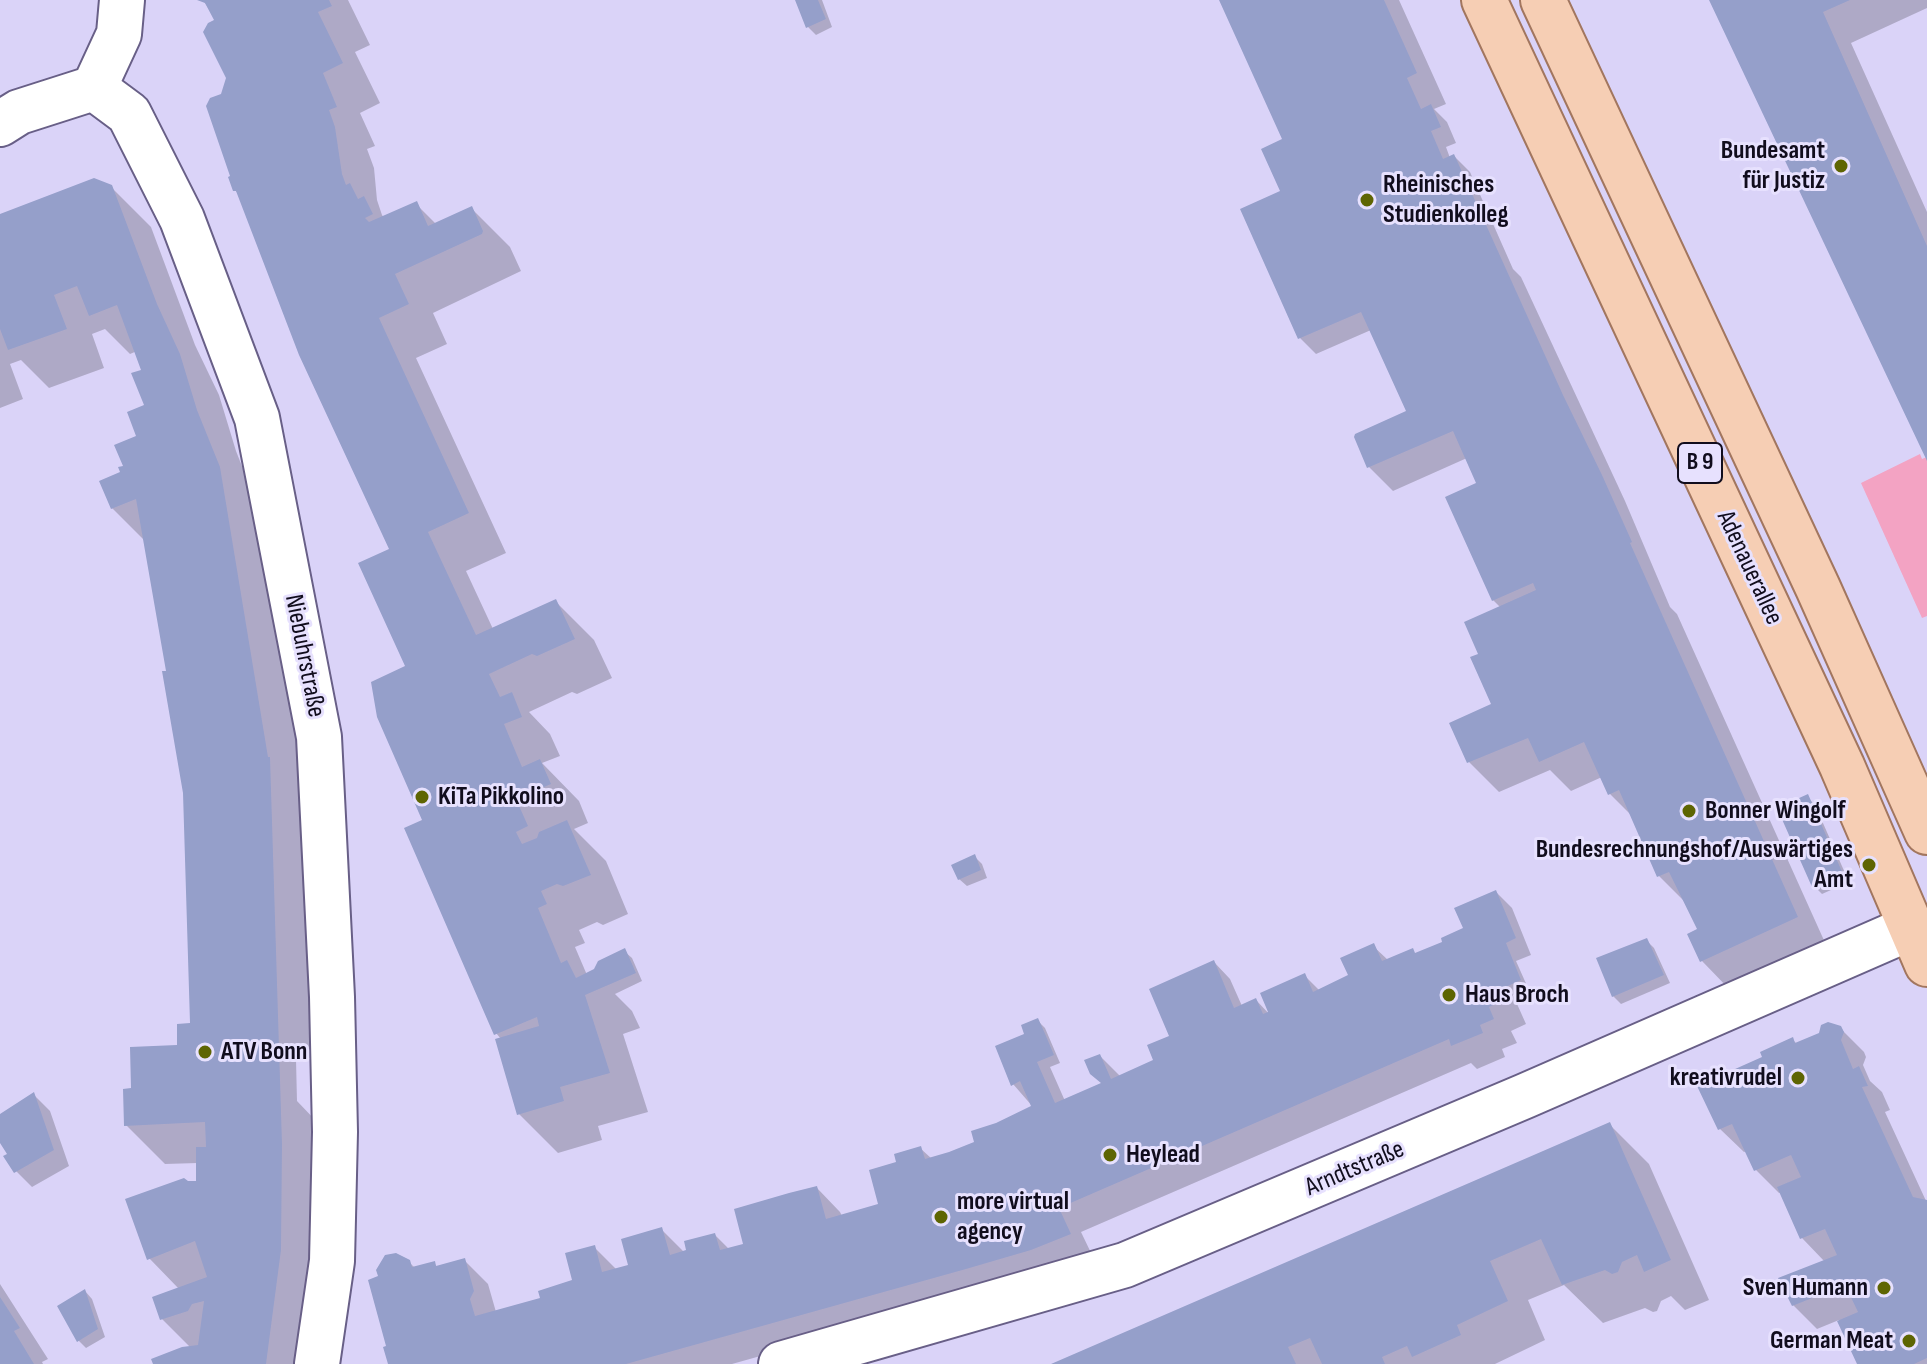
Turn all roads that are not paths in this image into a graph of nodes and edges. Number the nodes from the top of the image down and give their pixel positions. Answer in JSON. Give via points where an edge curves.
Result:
{"nodes":[{"id":1,"x":122,"y":0,"type":"edge"},
{"id":2,"x":1484,"y":0,"type":"edge"},
{"id":3,"x":1543,"y":0,"type":"edge"},
{"id":4,"x":94,"y":88,"type":"junction"},
{"id":5,"x":6,"y":105,"type":"edge"},
{"id":6,"x":1927,"y":832,"type":"edge"},
{"id":7,"x":1920,"y":946,"type":"edge"},
{"id":8,"x":317,"y":1364,"type":"edge"},
{"id":9,"x":781,"y":1364,"type":"edge"}],
"edges":[{"from":1,"to":4,"type":"street","via":[[119,34]]},
{"from":2,"to":7,"type":"main road","name":"Adenauerallee","number":"B 9","via":[[1842,766]]},
{"from":3,"to":6,"type":"main road","name":"Adenauerallee","number":"B 9"},
{"from":4,"to":5,"type":"street"},
{"from":4,"to":8,"type":"street","name":"Niebuhrstraße","via":[[129,114],[182,219],[257,418],[319,737],[335,1132],[332,1261]]},
{"from":7,"to":9,"type":"street","name":"Arndtstraße","via":[[1525,1096],[1125,1265]]}]}
